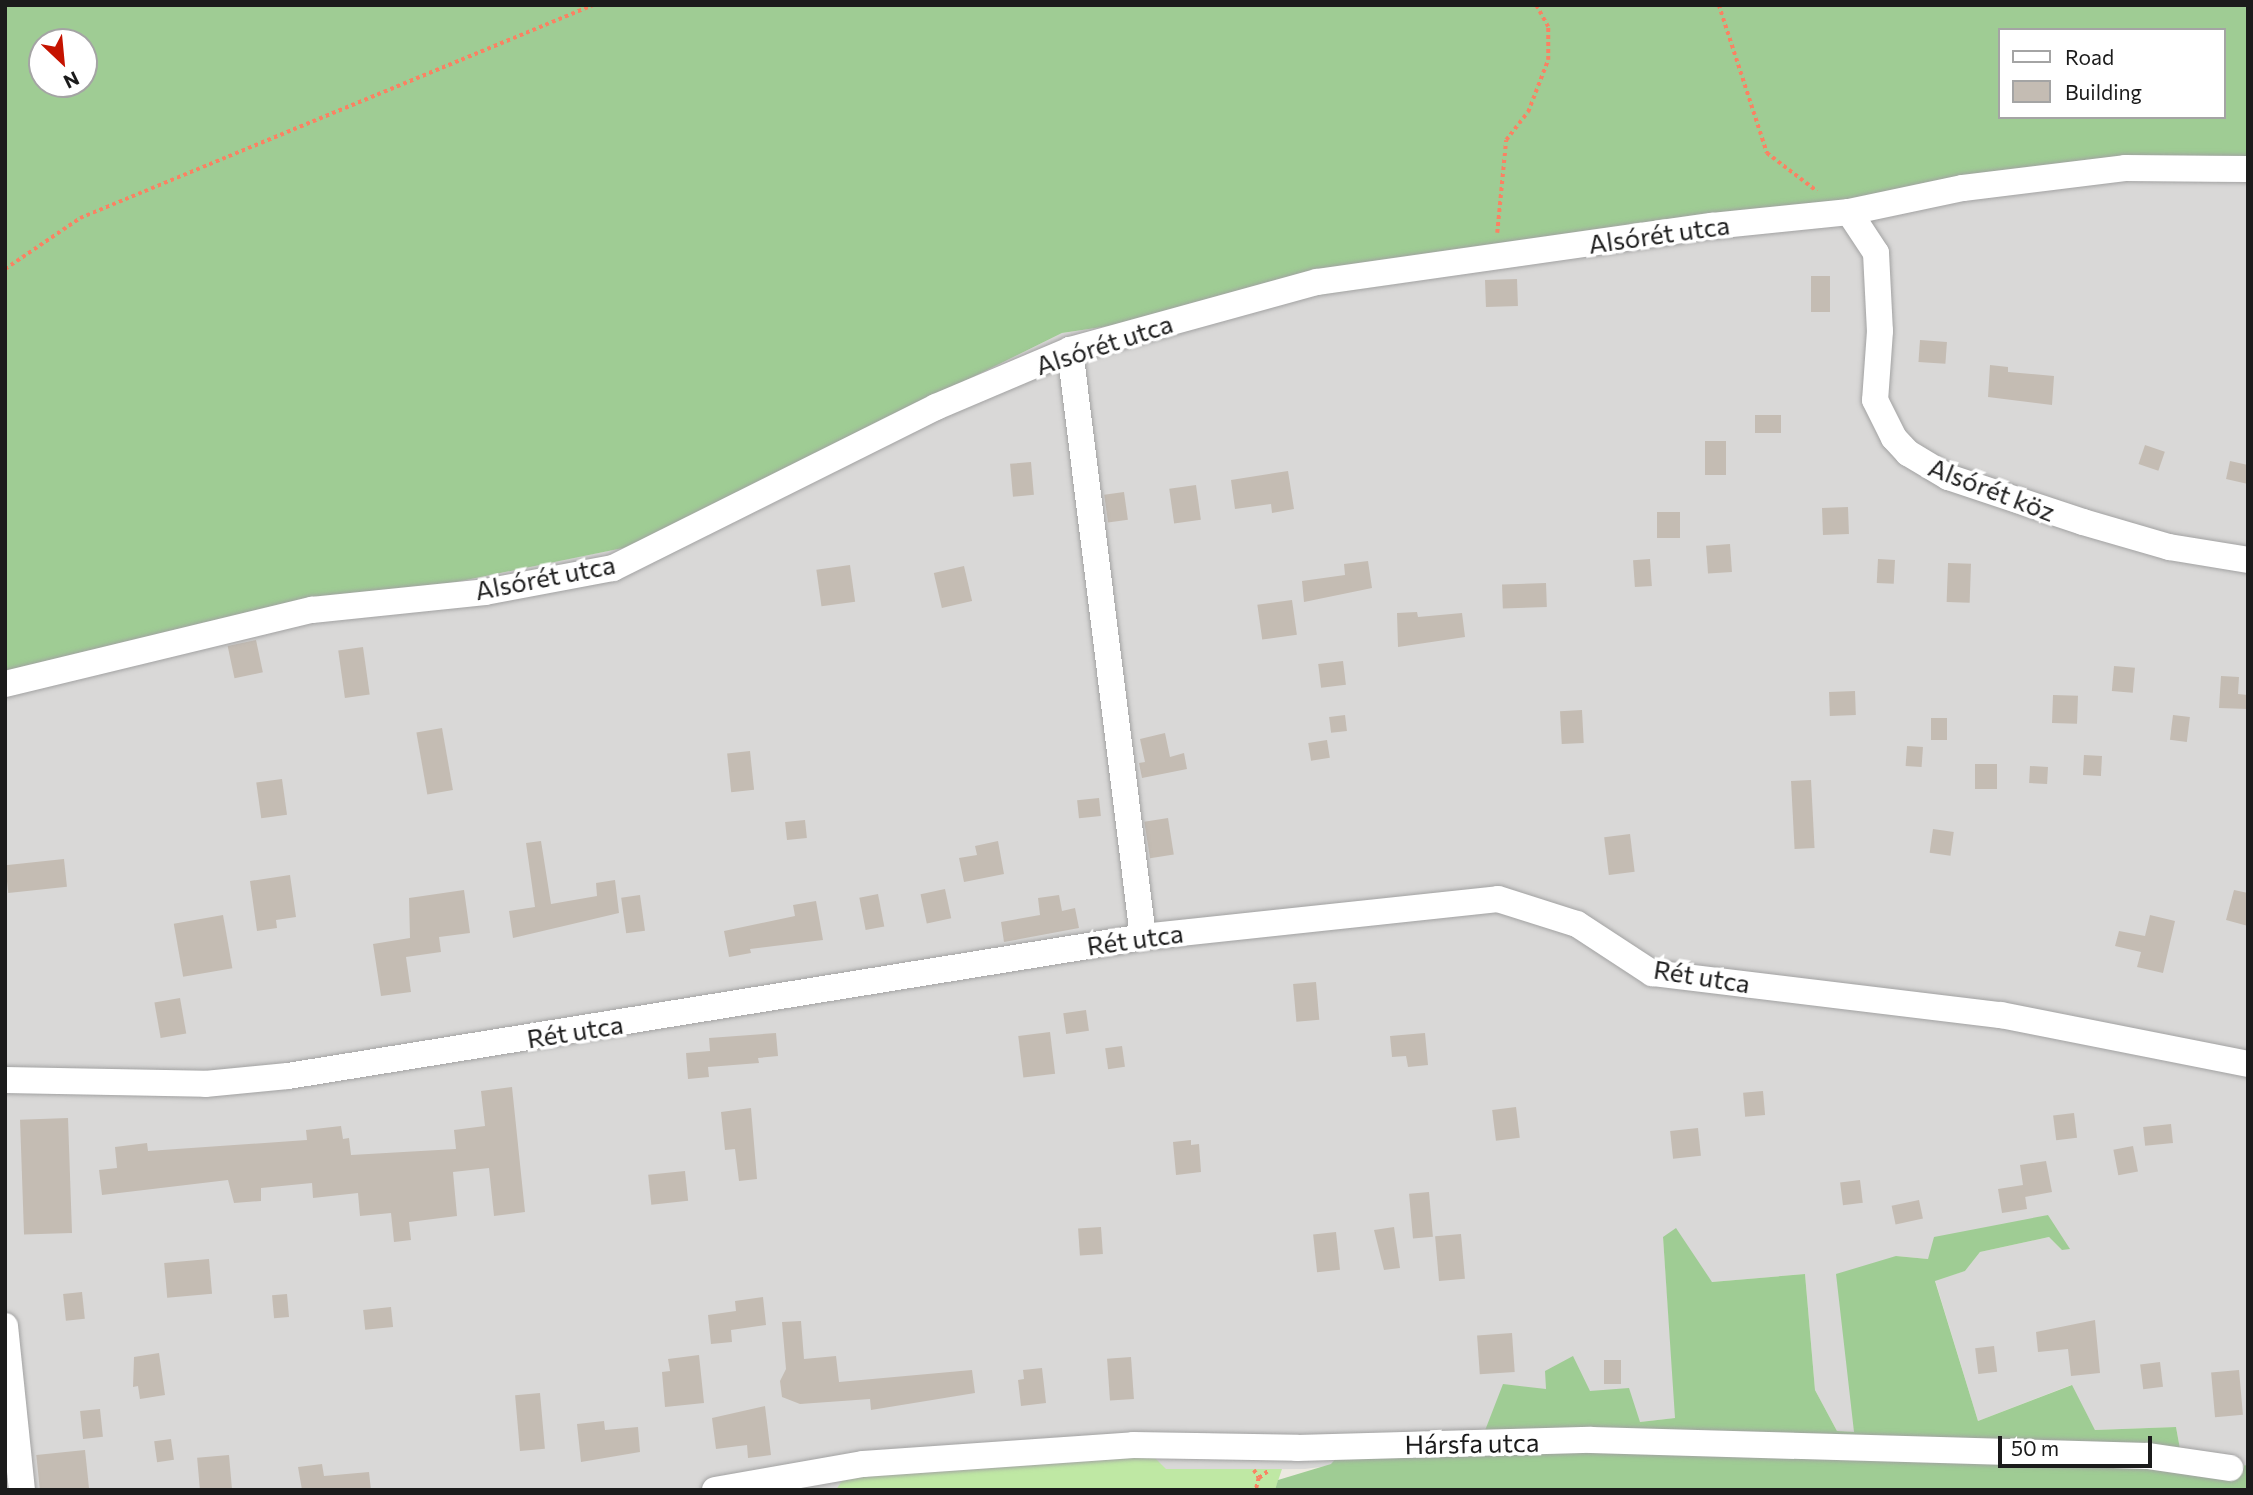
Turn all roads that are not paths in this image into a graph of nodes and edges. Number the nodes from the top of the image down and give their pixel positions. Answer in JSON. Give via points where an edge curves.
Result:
{"nodes":[{"id":1,"x":2248,"y":169,"type":"edge"},
{"id":2,"x":1844,"y":212,"type":"junction"},
{"id":3,"x":1070,"y":350,"type":"junction"},
{"id":4,"x":2248,"y":560,"type":"edge"},
{"id":5,"x":5,"y":684,"type":"edge"},
{"id":6,"x":1143,"y":937,"type":"junction"},
{"id":7,"x":2248,"y":1064,"type":"edge"},
{"id":8,"x":5,"y":1080,"type":"edge"},
{"id":9,"x":5,"y":1326,"type":"edge"},
{"id":10,"x":2230,"y":1468,"type":"dead end"},
{"id":11,"x":22,"y":1490,"type":"edge"},
{"id":12,"x":715,"y":1490,"type":"edge"}],
"edges":[{"from":1,"to":2,"type":"street","name":"Alsórét utca","via":[[2125,168],[1963,188]]},
{"from":2,"to":3,"type":"street","name":"Alsórét utca","via":[[1495,254],[1317,282]]},
{"from":2,"to":4,"type":"street","name":"Alsórét köz","via":[[1876,253],[1880,331],[1875,400],[1894,438],[1908,453],[1948,477],[2083,522],[2168,547]]},
{"from":3,"to":5,"type":"street","name":"Alsórét utca","via":[[936,407],[613,568],[485,592],[312,610]]},
{"from":3,"to":6,"type":"street"},
{"from":6,"to":7,"type":"street","name":"Rét utca","via":[[1498,899],[1577,924],[1652,973],[2001,1015]]},
{"from":6,"to":8,"type":"street","name":"Rét utca","via":[[288,1076],[205,1084]]},
{"from":9,"to":11,"type":"street"},
{"from":10,"to":12,"type":"street","name":"Hársfa utca","via":[[2148,1456],[1591,1440],[1297,1448],[1107,1446],[863,1464]]}]}
